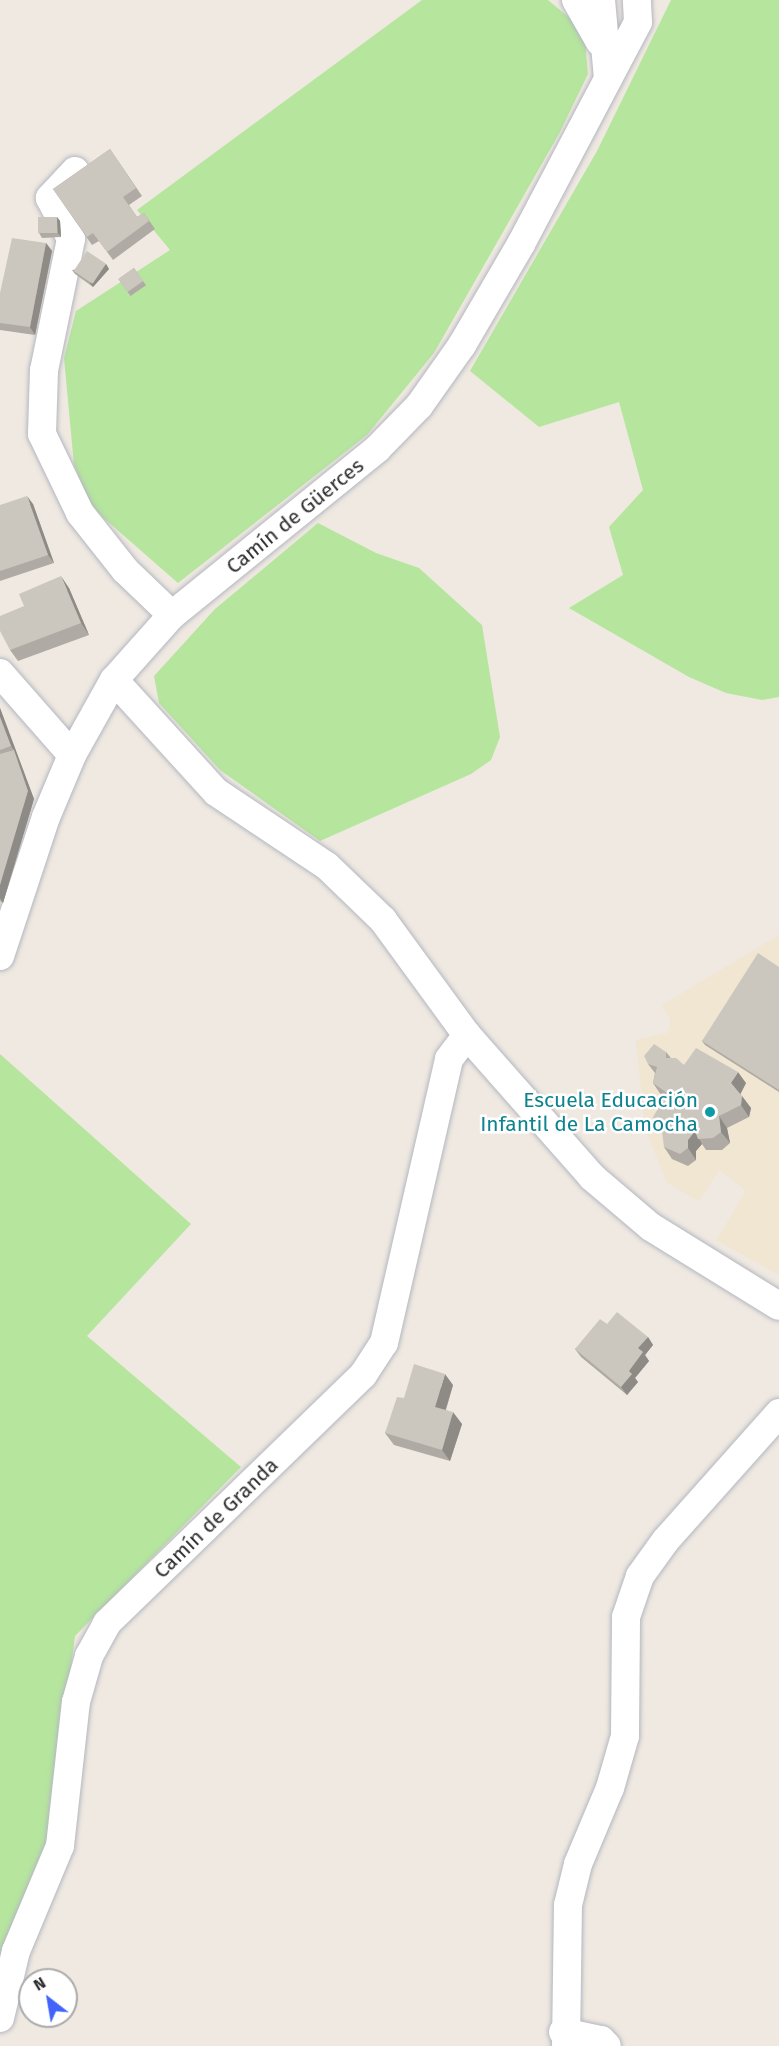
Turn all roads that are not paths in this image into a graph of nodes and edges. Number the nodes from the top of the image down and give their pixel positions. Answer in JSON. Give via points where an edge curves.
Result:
{"nodes":[{"id":1,"x":576,"y":0,"type":"edge"},
{"id":2,"x":601,"y":0,"type":"edge"},
{"id":3,"x":641,"y":7,"type":"edge"},
{"id":4,"x":603,"y":47,"type":"junction"},
{"id":5,"x":608,"y":79,"type":"junction"},
{"id":6,"x":75,"y":171,"type":"edge"},
{"id":7,"x":172,"y":615,"type":"junction"},
{"id":8,"x":0,"y":673,"type":"edge"},
{"id":9,"x":114,"y":680,"type":"junction"},
{"id":10,"x":72,"y":755,"type":"junction"},
{"id":11,"x":0,"y":954,"type":"edge"},
{"id":12,"x":466,"y":1035,"type":"junction"},
{"id":13,"x":779,"y":1306,"type":"edge"},
{"id":14,"x":779,"y":1413,"type":"edge"},
{"id":15,"x":0,"y":2018,"type":"edge"},
{"id":16,"x":561,"y":2041,"type":"edge"},
{"id":17,"x":607,"y":2046,"type":"edge"}],
"edges":[{"from":1,"to":4,"type":"street"},
{"from":2,"to":4,"type":"street"},
{"from":3,"to":5,"type":"street","name":"Camín de Güerces"},
{"from":4,"to":5,"type":"street"},
{"from":5,"to":7,"type":"street","name":"Camín de Güerces","via":[[515,254],[462,345],[419,406],[377,449]]},
{"from":6,"to":7,"type":"street","via":[[50,198],[71,239],[44,370],[42,434],[80,513],[125,570]]},
{"from":7,"to":9,"type":"street","name":"Camín de Güerces"},
{"from":8,"to":10,"type":"street"},
{"from":9,"to":10,"type":"street","name":"Camín de Güerces"},
{"from":9,"to":12,"type":"street","via":[[216,792],[327,866],[383,920]]},
{"from":10,"to":11,"type":"street","name":"Camín de Güerces","via":[[46,817]]},
{"from":12,"to":13,"type":"street","via":[[592,1177],[651,1227]]},
{"from":12,"to":15,"type":"street","name":"Camín de Granda","via":[[449,1059],[384,1343],[363,1375],[106,1623],[89,1656],[76,1702],[60,1846],[16,1952]]},
{"from":14,"to":16,"type":"street","via":[[666,1540],[640,1576],[626,1617],[625,1736],[610,1788],[578,1864],[568,1905]]},
{"from":16,"to":17,"type":"street","via":[[601,2040]]}]}
